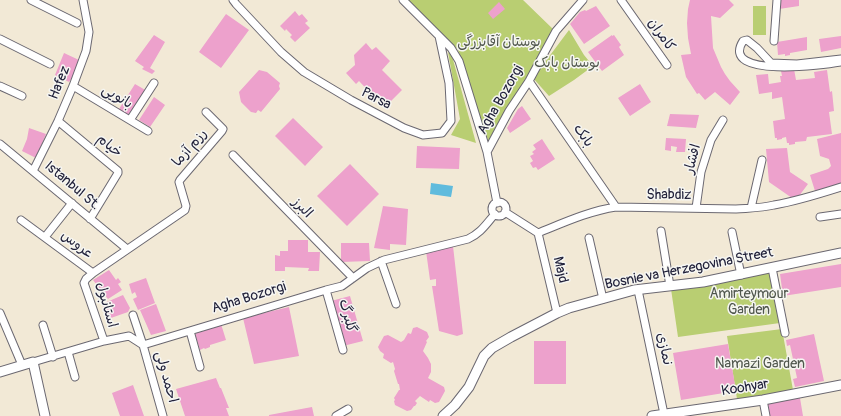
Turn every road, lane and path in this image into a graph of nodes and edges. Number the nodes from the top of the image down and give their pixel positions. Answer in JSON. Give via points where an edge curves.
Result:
{"nodes":[{"id":1,"x":31,"y":0,"type":"edge"},
{"id":2,"x":82,"y":0,"type":"edge"},
{"id":3,"x":233,"y":0,"type":"edge"},
{"id":4,"x":403,"y":0,"type":"edge"},
{"id":5,"x":583,"y":0,"type":"edge"},
{"id":6,"x":621,"y":0,"type":"edge"},
{"id":7,"x":776,"y":0,"type":"edge"},
{"id":8,"x":77,"y":23,"type":"dead end"},
{"id":9,"x":439,"y":36,"type":"junction"},
{"id":10,"x":0,"y":39,"type":"edge"},
{"id":11,"x":774,"y":41,"type":"dead end"},
{"id":12,"x":841,"y":61,"type":"edge"},
{"id":13,"x":50,"y":64,"type":"dead end"},
{"id":14,"x":667,"y":65,"type":"dead end"},
{"id":15,"x":529,"y":81,"type":"junction"},
{"id":16,"x":154,"y":83,"type":"dead end"},
{"id":17,"x":0,"y":86,"type":"edge"},
{"id":18,"x":73,"y":86,"type":"junction"},
{"id":19,"x":22,"y":96,"type":"dead end"},
{"id":20,"x":206,"y":112,"type":"dead end"},
{"id":21,"x":130,"y":120,"type":"junction"},
{"id":22,"x":723,"y":120,"type":"dead end"},
{"id":23,"x":58,"y":121,"type":"junction"},
{"id":24,"x":148,"y":132,"type":"dead end"},
{"id":25,"x":0,"y":144,"type":"edge"},
{"id":26,"x":487,"y":152,"type":"junction"},
{"id":27,"x":233,"y":155,"type":"dead end"},
{"id":28,"x":762,"y":160,"type":"dead end"},
{"id":29,"x":33,"y":171,"type":"junction"},
{"id":30,"x":841,"y":187,"type":"edge"},
{"id":31,"x":72,"y":203,"type":"junction"},
{"id":32,"x":497,"y":203,"type":"junction"},
{"id":33,"x":616,"y":207,"type":"junction"},
{"id":34,"x":696,"y":208,"type":"junction"},
{"id":35,"x":751,"y":208,"type":"junction"},
{"id":36,"x":505,"y":212,"type":"junction"},
{"id":37,"x":494,"y":214,"type":"junction"},
{"id":38,"x":841,"y":214,"type":"edge"},
{"id":39,"x":820,"y":216,"type":"dead end"},
{"id":40,"x":90,"y":219,"type":"junction"},
{"id":41,"x":21,"y":220,"type":"dead end"},
{"id":42,"x":661,"y":231,"type":"dead end"},
{"id":43,"x":732,"y":232,"type":"dead end"},
{"id":44,"x":538,"y":233,"type":"junction"},
{"id":45,"x":45,"y":237,"type":"junction"},
{"id":46,"x":589,"y":238,"type":"dead end"},
{"id":47,"x":127,"y":249,"type":"junction"},
{"id":48,"x":841,"y":253,"type":"edge"},
{"id":49,"x":381,"y":261,"type":"junction"},
{"id":50,"x":772,"y":268,"type":"junction"},
{"id":51,"x":93,"y":273,"type":"junction"},
{"id":52,"x":741,"y":274,"type":"junction"},
{"id":53,"x":353,"y":278,"type":"junction"},
{"id":54,"x":670,"y":286,"type":"junction"},
{"id":55,"x":326,"y":290,"type":"junction"},
{"id":56,"x":638,"y":290,"type":"junction"},
{"id":57,"x":603,"y":299,"type":"junction"},
{"id":58,"x":396,"y":304,"type":"dead end"},
{"id":59,"x":557,"y":313,"type":"junction"},
{"id":60,"x":0,"y":314,"type":"edge"},
{"id":61,"x":133,"y":315,"type":"dead end"},
{"id":62,"x":42,"y":325,"type":"dead end"},
{"id":63,"x":190,"y":331,"type":"junction"},
{"id":64,"x":785,"y":333,"type":"dead end"},
{"id":65,"x":104,"y":341,"type":"junction"},
{"id":66,"x":143,"y":345,"type":"junction"},
{"id":67,"x":343,"y":350,"type":"dead end"},
{"id":68,"x":68,"y":352,"type":"junction"},
{"id":69,"x":53,"y":357,"type":"junction"},
{"id":70,"x":33,"y":362,"type":"junction"},
{"id":71,"x":22,"y":365,"type":"junction"},
{"id":72,"x":200,"y":367,"type":"dead end"},
{"id":73,"x":0,"y":372,"type":"edge"},
{"id":74,"x":75,"y":377,"type":"dead end"},
{"id":75,"x":841,"y":385,"type":"edge"},
{"id":76,"x":763,"y":400,"type":"junction"},
{"id":77,"x":348,"y":409,"type":"dead end"},
{"id":78,"x":664,"y":414,"type":"junction"},
{"id":79,"x":688,"y":414,"type":"edge"},
{"id":80,"x":45,"y":416,"type":"edge"},
{"id":81,"x":163,"y":416,"type":"edge"},
{"id":82,"x":336,"y":416,"type":"edge"},
{"id":83,"x":443,"y":416,"type":"edge"},
{"id":84,"x":652,"y":416,"type":"edge"},
{"id":85,"x":766,"y":416,"type":"edge"}],
"edges":[{"from":1,"to":8,"type":"street"},
{"from":2,"to":18,"type":"street","name":"Hafez","via":[[89,32],[86,51]]},
{"from":3,"to":9,"type":"street","name":"Parsa","via":[[280,52],[304,72],[351,100],[404,128],[423,135],[442,133],[451,121],[449,83]]},
{"from":4,"to":9,"type":"street"},
{"from":5,"to":15,"type":"street","name":"Agha Bozorgi","via":[[556,31]]},
{"from":6,"to":14,"type":"street","name":"کامران"},
{"from":7,"to":11,"type":"street"},
{"from":9,"to":26,"type":"street","via":[[459,61]]},
{"from":10,"to":13,"type":"street"},
{"from":12,"to":12,"type":"street","via":[[771,63],[747,40],[740,46],[744,60],[756,65],[800,66],[833,64]]},
{"from":15,"to":26,"type":"street","name":"Agha Bozorgi"},
{"from":15,"to":33,"type":"street","name":"بابک"},
{"from":16,"to":21,"type":"street"},
{"from":17,"to":19,"type":"street"},
{"from":18,"to":21,"type":"street","name":"بانویی"},
{"from":18,"to":23,"type":"street","name":"Hafez"},
{"from":20,"to":47,"type":"street","name":"رزم آزما","via":[[223,129],[179,182],[185,210]]},
{"from":21,"to":24,"type":"street","name":"بانویی"},
{"from":22,"to":34,"type":"street","name":"افشار","via":[[711,140],[701,172]]},
{"from":23,"to":29,"type":"street","name":"Hafez"},
{"from":23,"to":40,"type":"street","name":"خیام","via":[[118,171]]},
{"from":25,"to":29,"type":"street","name":"Istanbul St."},
{"from":26,"to":32,"type":"street","name":"Agha Bozorgi"},
{"from":27,"to":53,"type":"street","name":"البرز"},
{"from":28,"to":35,"type":"street"},
{"from":29,"to":31,"type":"street","name":"Istanbul St."},
{"from":30,"to":35,"type":"street","name":"Shabdiz","via":[[773,206]]},
{"from":31,"to":40,"type":"street","name":"Istanbul St."},
{"from":31,"to":45,"type":"street","name":"عروس"},
{"from":32,"to":36,"type":"street","via":[[502,203],[506,207]]},
{"from":32,"to":37,"type":"street","via":[[493,206]]},
{"from":33,"to":34,"type":"street","name":"Shabdiz"},
{"from":33,"to":44,"type":"street","name":"Shabdiz","via":[[601,209]]},
{"from":34,"to":35,"type":"street","name":"Shabdiz"},
{"from":36,"to":37,"type":"street","via":[[499,216]]},
{"from":36,"to":44,"type":"street"},
{"from":37,"to":49,"type":"street","name":"Agha Bozorgi","via":[[480,232],[468,239]]},
{"from":38,"to":39,"type":"street"},
{"from":40,"to":47,"type":"street","name":"Istanbul St."},
{"from":41,"to":45,"type":"street","name":"عروس"},
{"from":42,"to":54,"type":"street"},
{"from":43,"to":52,"type":"street"},
{"from":44,"to":59,"type":"street","name":"Majd"},
{"from":45,"to":51,"type":"street","name":"عروس"},
{"from":46,"to":57,"type":"street"},
{"from":47,"to":51,"type":"street","name":"استانبول"},
{"from":48,"to":50,"type":"street","name":"Bosnie va Herzegovina Street"},
{"from":49,"to":53,"type":"street","name":"Agha Bozorgi"},
{"from":49,"to":58,"type":"street"},
{"from":50,"to":52,"type":"street","name":"Bosnie va Herzegovina Street"},
{"from":50,"to":64,"type":"street"},
{"from":51,"to":65,"type":"street","name":"استانبول","via":[[84,283]]},
{"from":52,"to":54,"type":"street","name":"Bosnie va Herzegovina Street"},
{"from":53,"to":55,"type":"street","name":"Agha Bozorgi","via":[[342,286]]},
{"from":54,"to":56,"type":"street","name":"Bosnie va Herzegovina Street"},
{"from":55,"to":63,"type":"street","name":"Agha Bozorgi"},
{"from":55,"to":67,"type":"street","name":"گلبرگ"},
{"from":56,"to":57,"type":"street","name":"Bosnie va Herzegovina Street"},
{"from":56,"to":78,"type":"street","name":"نمازی"},
{"from":57,"to":59,"type":"street","name":"Bosnie va Herzegovina Street"},
{"from":59,"to":83,"type":"street","name":"Bosnie va Herzegovina Street","via":[[492,348],[484,356],[469,388]]},
{"from":60,"to":71,"type":"street"},
{"from":61,"to":66,"type":"street","name":"احمد ولی"},
{"from":62,"to":69,"type":"street"},
{"from":63,"to":66,"type":"street","name":"Agha Bozorgi"},
{"from":63,"to":72,"type":"street"},
{"from":65,"to":66,"type":"street","via":[[129,336]]},
{"from":65,"to":68,"type":"street"},
{"from":66,"to":81,"type":"street","name":"احمد ولی"},
{"from":68,"to":69,"type":"street"},
{"from":68,"to":74,"type":"street"},
{"from":69,"to":70,"type":"street"},
{"from":70,"to":71,"type":"street"},
{"from":70,"to":80,"type":"street"},
{"from":71,"to":73,"type":"street"},
{"from":75,"to":76,"type":"street","name":"Koohyar"},
{"from":76,"to":79,"type":"street","name":"Koohyar"},
{"from":76,"to":85,"type":"street"},
{"from":77,"to":82,"type":"street"},
{"from":78,"to":79,"type":"street","name":"Koohyar"},
{"from":78,"to":84,"type":"street","name":"Koohyar"}]}
